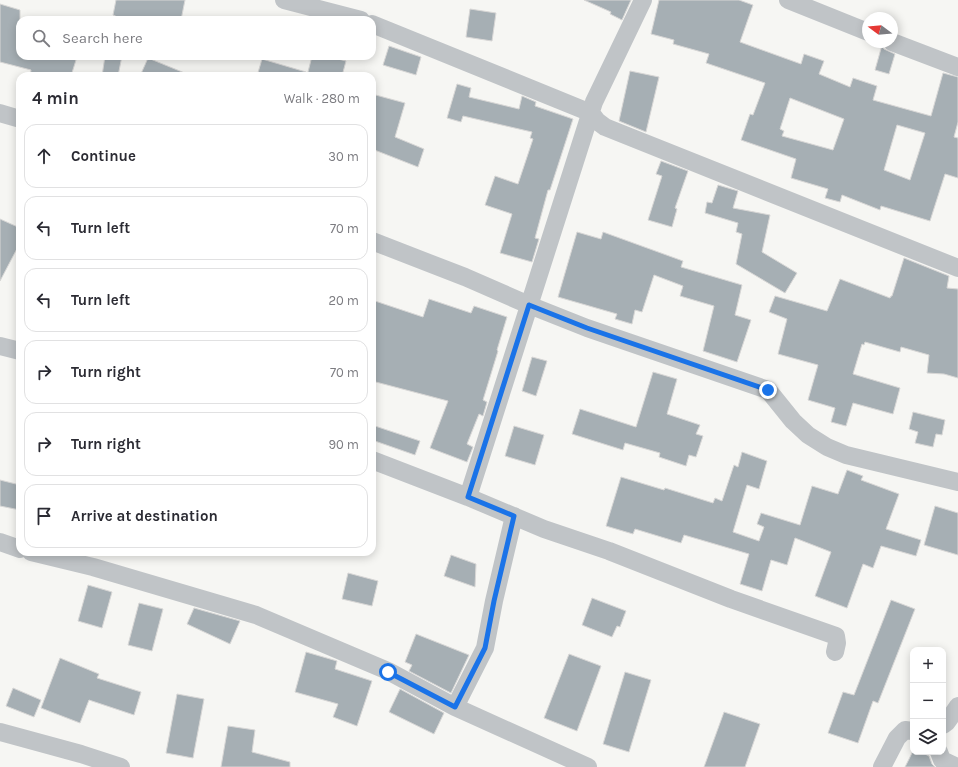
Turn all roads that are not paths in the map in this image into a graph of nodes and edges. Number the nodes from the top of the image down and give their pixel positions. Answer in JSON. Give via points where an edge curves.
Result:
{"nodes":[{"id":1,"x":284,"y":0,"type":"edge"},
{"id":2,"x":643,"y":0,"type":"edge"},
{"id":3,"x":788,"y":0,"type":"edge"},
{"id":4,"x":346,"y":16,"type":"edge"},
{"id":5,"x":376,"y":26,"type":"edge"},
{"id":6,"x":862,"y":30,"type":"edge"},
{"id":7,"x":898,"y":44,"type":"edge"},
{"id":8,"x":958,"y":67,"type":"edge"},
{"id":9,"x":0,"y":113,"type":"edge"},
{"id":10,"x":591,"y":113,"type":"junction"},
{"id":11,"x":16,"y":118,"type":"edge"},
{"id":12,"x":376,"y":243,"type":"edge"},
{"id":13,"x":958,"y":268,"type":"edge"},
{"id":14,"x":529,"y":305,"type":"junction"},
{"id":15,"x":0,"y":346,"type":"edge"},
{"id":16,"x":16,"y":350,"type":"edge"},
{"id":17,"x":376,"y":462,"type":"edge"},
{"id":18,"x":958,"y":482,"type":"edge"},
{"id":19,"x":468,"y":497,"type":"junction"},
{"id":20,"x":514,"y":516,"type":"junction"},
{"id":21,"x":0,"y":542,"type":"edge"},
{"id":22,"x":16,"y":548,"type":"edge"},
{"id":23,"x":48,"y":556,"type":"edge"},
{"id":24,"x":834,"y":652,"type":"dead end"},
{"id":25,"x":958,"y":706,"type":"edge"},
{"id":26,"x":455,"y":707,"type":"junction"},
{"id":27,"x":946,"y":723,"type":"edge"},
{"id":28,"x":910,"y":731,"type":"edge"},
{"id":29,"x":0,"y":732,"type":"edge"},
{"id":30,"x":940,"y":755,"type":"edge"},
{"id":31,"x":121,"y":767,"type":"edge"},
{"id":32,"x":588,"y":767,"type":"edge"},
{"id":33,"x":882,"y":767,"type":"edge"},
{"id":34,"x":957,"y":767,"type":"edge"}],
"edges":[{"from":1,"to":4,"type":"street"},
{"from":2,"to":10,"type":"street"},
{"from":3,"to":6,"type":"street"},
{"from":5,"to":10,"type":"street"},
{"from":7,"to":8,"type":"street"},
{"from":9,"to":11,"type":"street"},
{"from":10,"to":13,"type":"street","via":[[597,122],[605,127]]},
{"from":10,"to":14,"type":"street"},
{"from":12,"to":14,"type":"street"},
{"from":14,"to":18,"type":"street","via":[[587,328],[768,390],[808,435],[846,455]]},
{"from":14,"to":19,"type":"street"},
{"from":15,"to":16,"type":"street"},
{"from":17,"to":19,"type":"street"},
{"from":19,"to":20,"type":"street"},
{"from":20,"to":24,"type":"street","via":[[731,600],[836,636]]},
{"from":20,"to":26,"type":"street","via":[[485,648]]},
{"from":21,"to":22,"type":"street"},
{"from":23,"to":26,"type":"street","via":[[256,614],[388,672]]},
{"from":25,"to":27,"type":"street"},
{"from":26,"to":32,"type":"street"},
{"from":28,"to":33,"type":"street","via":[[905,730],[897,738]]},
{"from":29,"to":31,"type":"street"},
{"from":30,"to":34,"type":"street","via":[[942,760]]}]}
